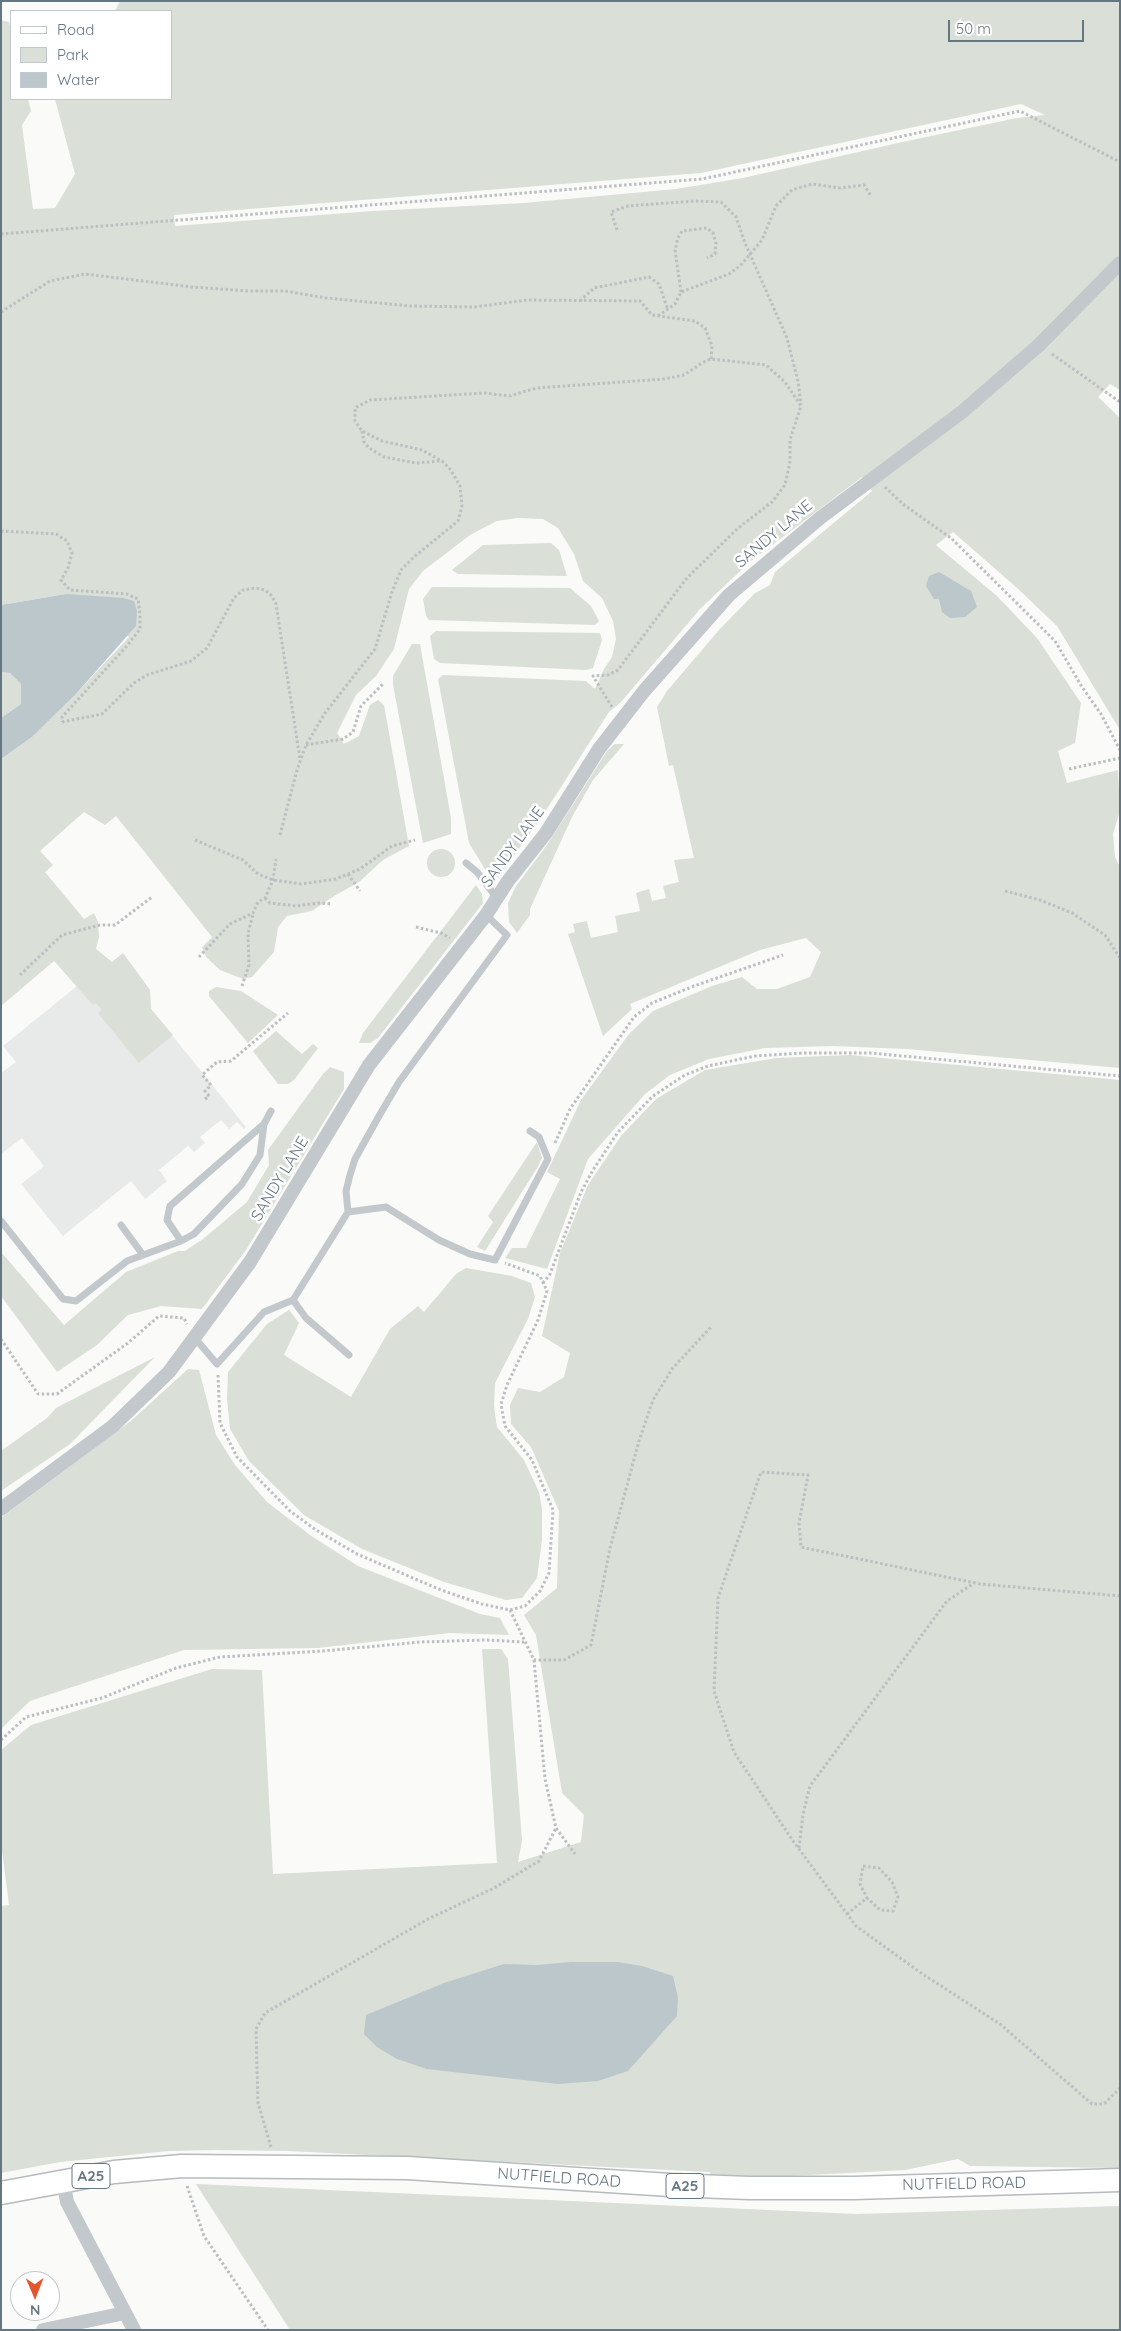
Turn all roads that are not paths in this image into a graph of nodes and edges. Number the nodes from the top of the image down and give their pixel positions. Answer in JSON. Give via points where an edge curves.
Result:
{"nodes":[{"id":1,"x":1120,"y":263,"type":"edge"},
{"id":2,"x":466,"y":864,"type":"dead end"},
{"id":3,"x":497,"y":898,"type":"junction"},
{"id":4,"x":486,"y":915,"type":"junction"},
{"id":5,"x":271,"y":1110,"type":"dead end"},
{"id":6,"x":264,"y":1124,"type":"junction"},
{"id":7,"x":530,"y":1131,"type":"dead end"},
{"id":8,"x":348,"y":1212,"type":"junction"},
{"id":9,"x":1,"y":1221,"type":"edge"},
{"id":10,"x":121,"y":1226,"type":"dead end"},
{"id":11,"x":181,"y":1241,"type":"junction"},
{"id":12,"x":144,"y":1255,"type":"junction"},
{"id":13,"x":293,"y":1300,"type":"junction"},
{"id":14,"x":194,"y":1337,"type":"junction"},
{"id":15,"x":349,"y":1355,"type":"dead end"},
{"id":16,"x":1,"y":1509,"type":"edge"},
{"id":17,"x":1120,"y":2180,"type":"edge"},
{"id":18,"x":63,"y":2181,"type":"junction"},
{"id":19,"x":1,"y":2193,"type":"edge"},
{"id":20,"x":125,"y":2313,"type":"junction"},
{"id":21,"x":43,"y":2330,"type":"edge"},
{"id":22,"x":134,"y":2330,"type":"edge"}],
"edges":[{"from":1,"to":3,"type":"street","name":"SANDY LANE","via":[[1039,345],[962,412],[813,523],[729,595],[624,716],[546,833]]},
{"from":2,"to":3,"type":"lane","via":[[477,872]]},
{"from":3,"to":4,"type":"street","name":"SANDY LANE"},
{"from":4,"to":8,"type":"lane","via":[[507,935],[399,1082],[379,1116],[355,1159],[346,1191]]},
{"from":4,"to":14,"type":"street","name":"SANDY LANE","via":[[369,1065],[250,1262]]},
{"from":5,"to":6,"type":"lane"},
{"from":6,"to":11,"type":"lane","via":[[260,1154],[242,1184],[194,1234]]},
{"from":6,"to":11,"type":"lane","via":[[170,1206],[167,1220]]},
{"from":7,"to":8,"type":"lane","via":[[539,1137],[548,1159],[495,1260],[470,1254],[439,1240],[386,1207]]},
{"from":8,"to":13,"type":"lane"},
{"from":9,"to":12,"type":"lane","via":[[63,1299],[76,1300],[127,1261]]},
{"from":10,"to":12,"type":"lane"},
{"from":11,"to":12,"type":"lane"},
{"from":13,"to":14,"type":"lane","via":[[264,1312],[217,1364]]},
{"from":13,"to":15,"type":"lane","via":[[306,1318]]},
{"from":14,"to":16,"type":"street","name":"SANDY LANE","via":[[169,1372],[113,1426]]},
{"from":17,"to":18,"type":"main road","name":"NUTFIELD ROAD","number":"A25","via":[[748,2188],[407,2168],[182,2166],[114,2172]]},
{"from":18,"to":19,"type":"main road","name":"NUTFIELD ROAD","number":"A25"},
{"from":18,"to":20,"type":"street","via":[[67,2202]]},
{"from":20,"to":21,"type":"street"},
{"from":20,"to":22,"type":"street"}]}
